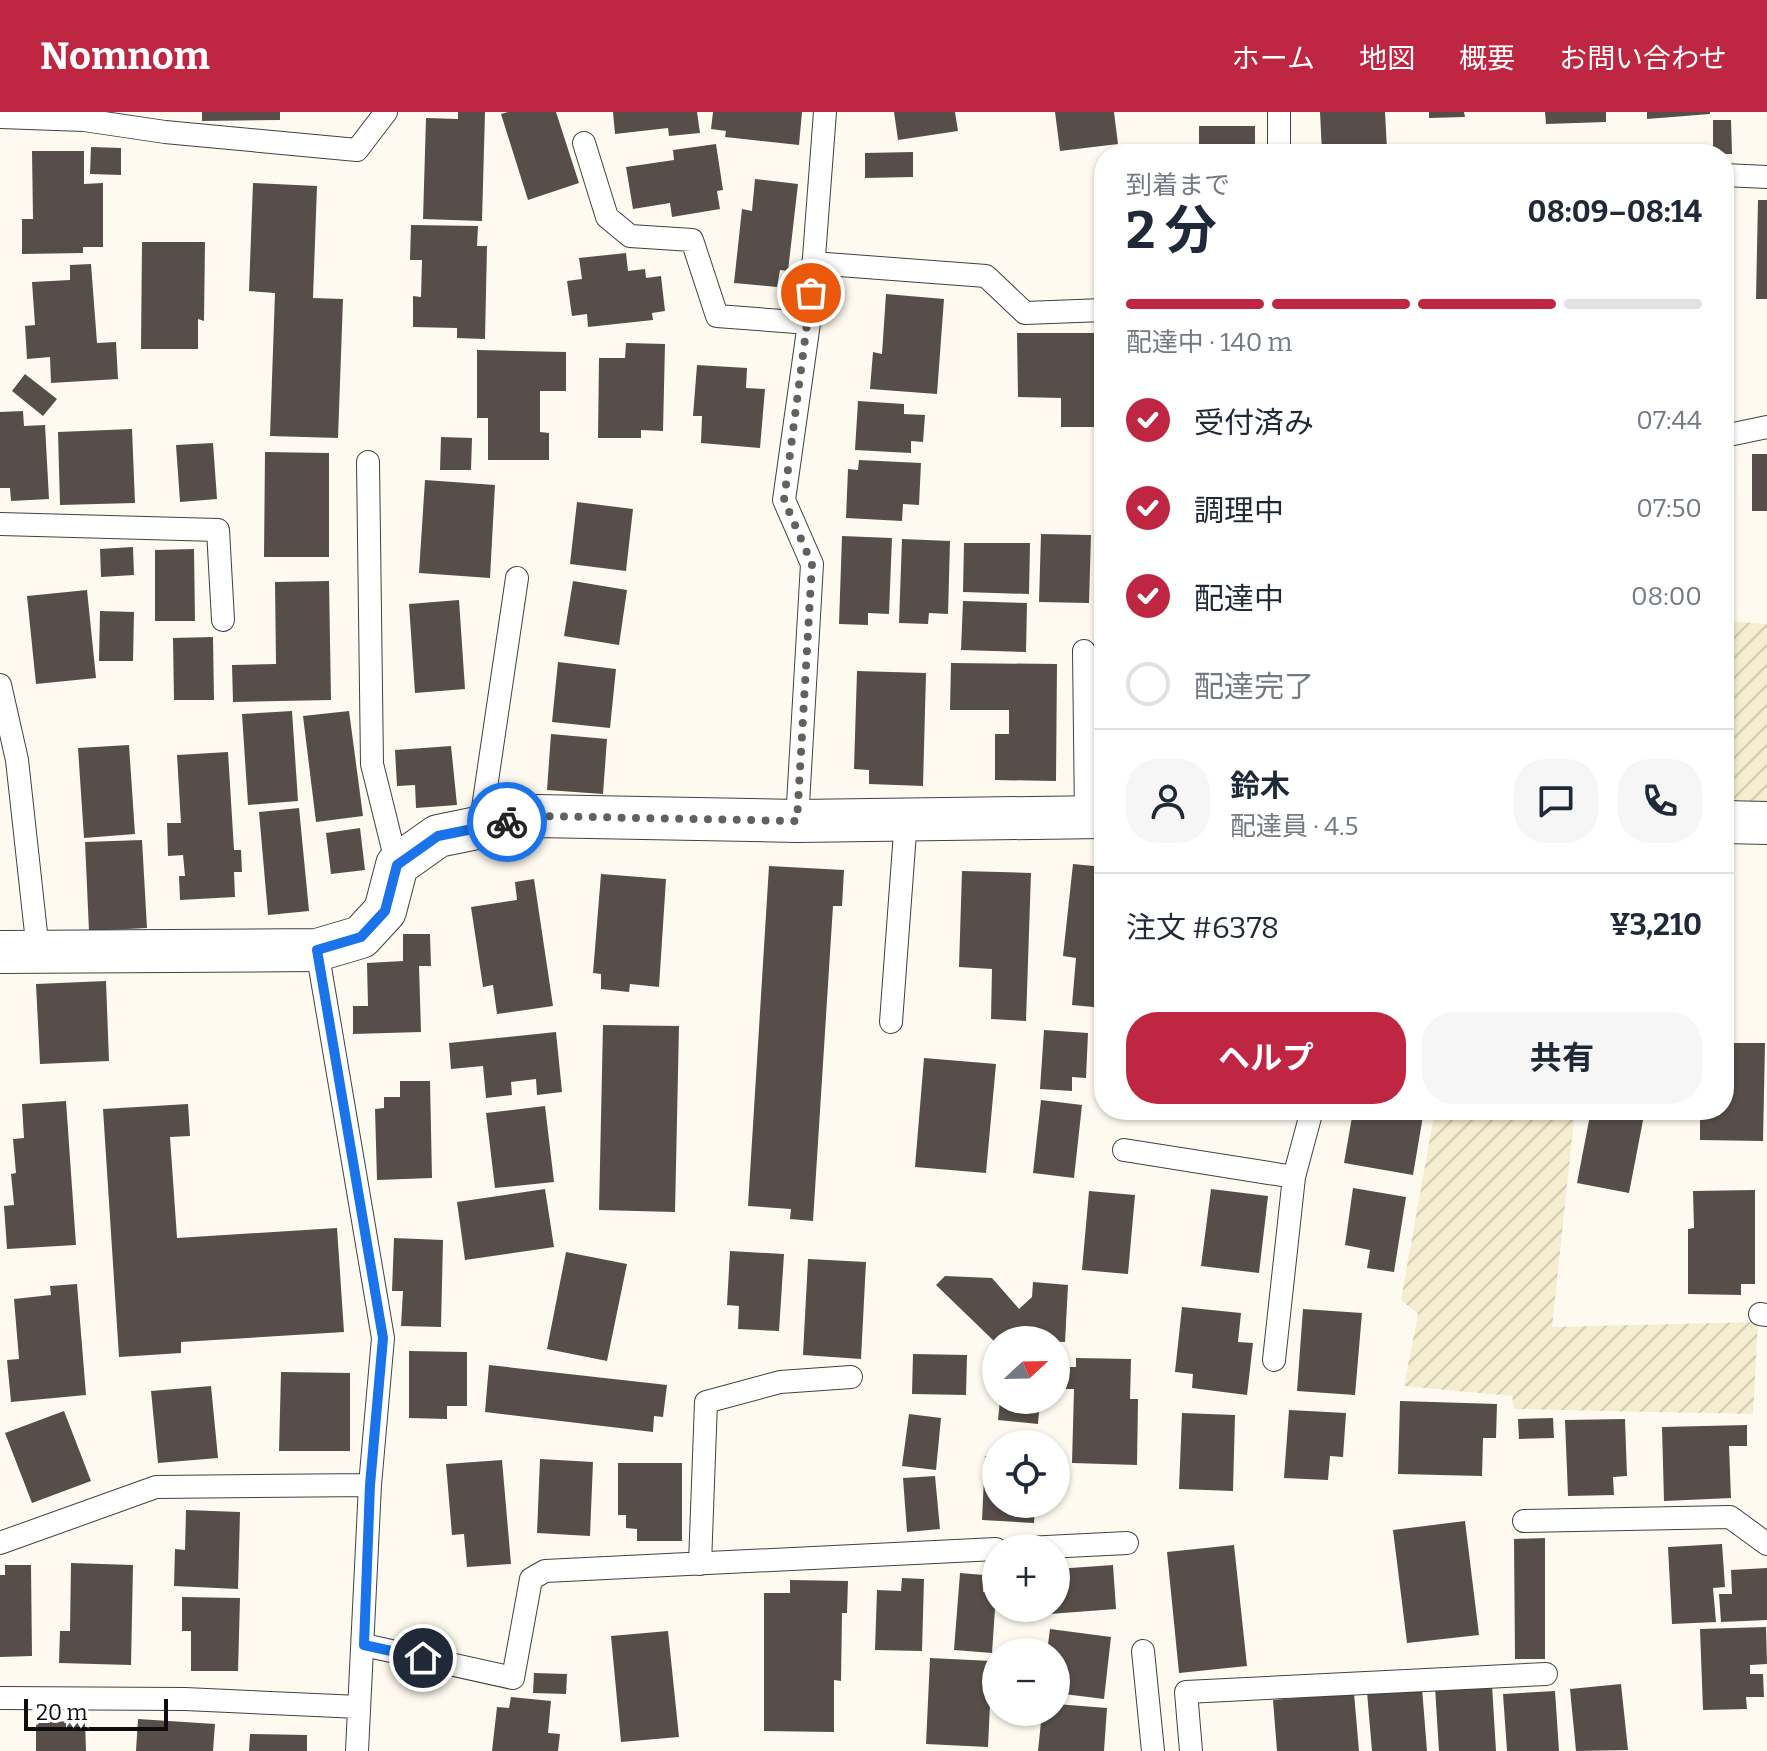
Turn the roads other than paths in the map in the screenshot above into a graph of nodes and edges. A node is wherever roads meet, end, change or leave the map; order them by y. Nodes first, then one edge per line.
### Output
1 (386, 112) edge
2 (825, 112) edge
3 (1279, 112) edge
4 (0, 117) edge
5 (584, 143) dead end
6 (1279, 144) edge
7 (1734, 175) edge
8 (1767, 177) edge
9 (813, 263) junction
10 (1094, 310) edge
11 (809, 323) junction
12 (1767, 427) edge
13 (1734, 434) edge
14 (368, 462) dead end
15 (0, 524) edge
16 (517, 578) dead end
17 (223, 620) dead end
18 (1084, 651) dead end
19 (0, 685) edge
20 (1094, 802) edge
21 (1094, 817) edge
22 (906, 819) junction
23 (797, 821) junction
24 (1734, 822) edge
25 (1767, 823) edge
26 (480, 828) junction
27 (397, 865) junction
28 (317, 950) junction
29 (19, 952) edge
30 (891, 1022) dead end
31 (1309, 1120) edge
32 (1124, 1150) dead end
33 (1294, 1177) junction
34 (1274, 1360) dead end
35 (851, 1377) dead end
36 (370, 1485) junction
37 (1524, 1521) dead end
38 (0, 1543) edge
39 (1127, 1543) dead end
40 (1767, 1544) edge
41 (1070, 1546) edge
42 (982, 1550) edge
43 (700, 1564) junction
44 (364, 1645) junction
45 (1143, 1651) dead end
46 (1546, 1674) dead end
47 (0, 1698) edge
48 (359, 1707) junction
49 (357, 1751) edge
50 (1153, 1751) edge
51 (1191, 1751) edge

1 - 4 lane
2 - 9 lane
3 - 6 lane
5 - 11 lane
7 - 8 lane
9 - 10 lane
9 - 11 lane
11 - 23 lane
12 - 13 lane
14 - 27 lane
15 - 17 lane
16 - 26 lane
18 - 20 lane
19 - 29 lane
21 - 22 street
22 - 23 street
22 - 30 lane
23 - 26 street
24 - 25 street
26 - 27 street
27 - 28 street
28 - 29 street
28 - 36 lane
31 - 33 lane
32 - 33 lane
33 - 34 lane
35 - 43 lane
36 - 38 lane
36 - 44 lane
37 - 40 lane
39 - 41 lane
42 - 43 lane
43 - 44 lane
44 - 48 lane
45 - 50 lane
46 - 51 lane
47 - 48 lane
48 - 49 lane

